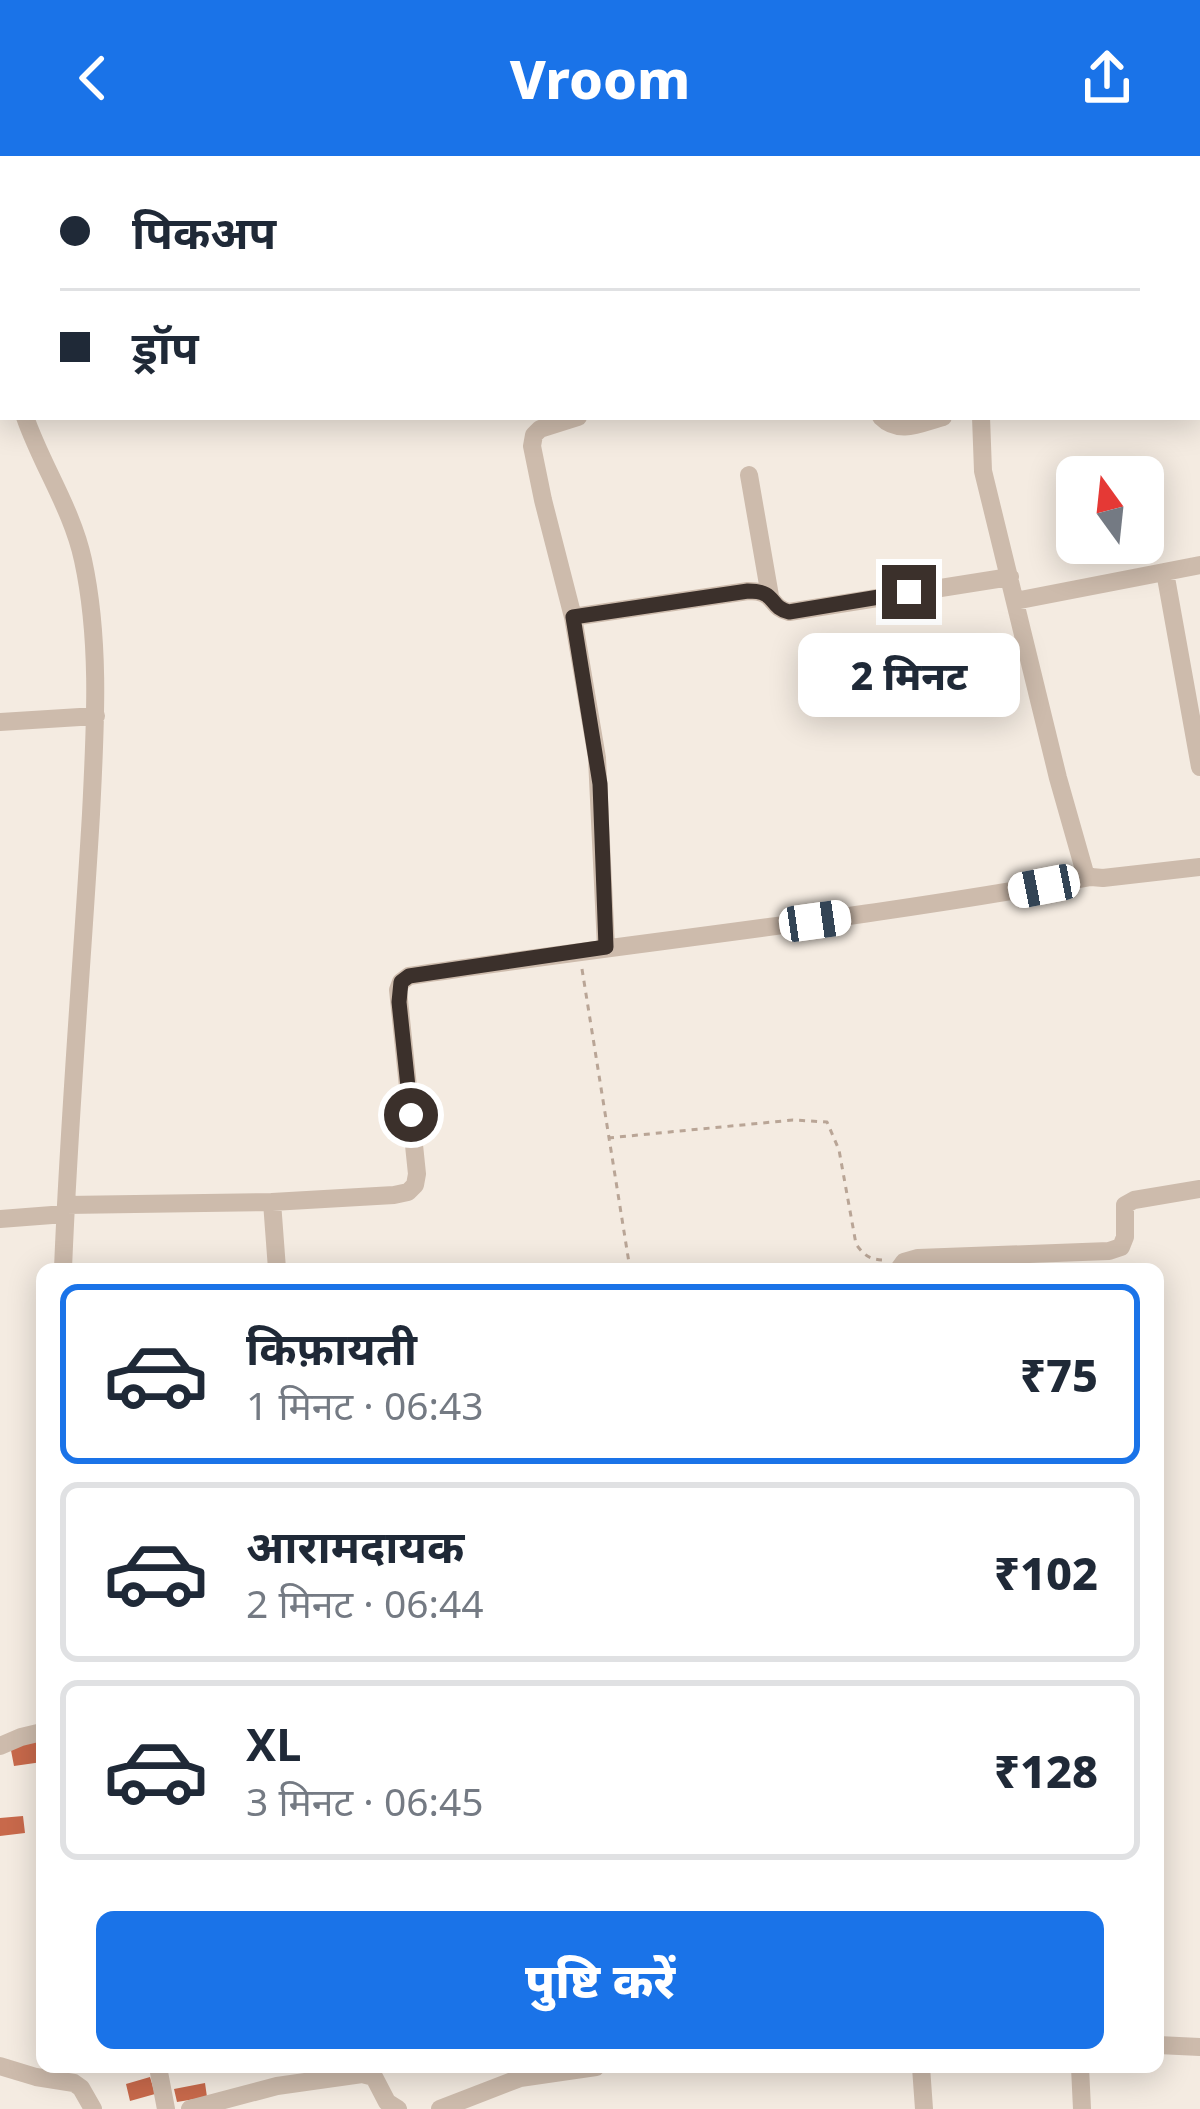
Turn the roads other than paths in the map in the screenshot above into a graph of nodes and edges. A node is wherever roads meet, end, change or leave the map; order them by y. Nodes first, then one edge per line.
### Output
1 (26, 420) edge
2 (568, 420) edge
3 (886, 420) edge
4 (931, 420) edge
5 (981, 420) edge
6 (749, 475) dead end
7 (1200, 565) edge
8 (1165, 572) junction
9 (1010, 577) junction
10 (770, 596) junction
11 (1016, 602) junction
12 (573, 617) junction
13 (96, 716) junction
14 (0, 722) edge
15 (1200, 767) edge
16 (1200, 867) edge
17 (1091, 877) junction
18 (606, 947) junction
19 (1200, 1189) edge
20 (272, 1202) junction
21 (66, 1210) junction
22 (0, 1219) edge
23 (63, 1263) edge
24 (277, 1263) edge
25 (906, 1263) edge
26 (36, 1733) edge
27 (0, 1746) edge
28 (0, 2044) edge
29 (1164, 2045) edge
30 (1200, 2048) edge
31 (1, 2066) edge
32 (159, 2073) edge
33 (921, 2073) edge
34 (1080, 2073) edge
35 (513, 2074) edge
36 (164, 2108) edge
37 (94, 2109) edge
38 (190, 2109) edge
39 (398, 2109) edge
40 (440, 2109) edge
41 (924, 2109) edge
42 (1082, 2109) edge

1 - 13 street
2 - 12 street
3 - 4 street
5 - 9 street
6 - 10 street
7 - 8 street
8 - 11 street
8 - 15 street
9 - 10 street
9 - 11 street
10 - 12 street
11 - 17 street
12 - 18 street
13 - 14 street
13 - 21 street
16 - 17 street
17 - 18 street
18 - 20 street
19 - 25 street
20 - 21 street
20 - 24 street
21 - 22 street
21 - 23 street
26 - 27 street
28 - 31 street
29 - 30 street
31 - 37 street
32 - 36 street
33 - 41 street
34 - 42 street
35 - 40 street
38 - 39 street

